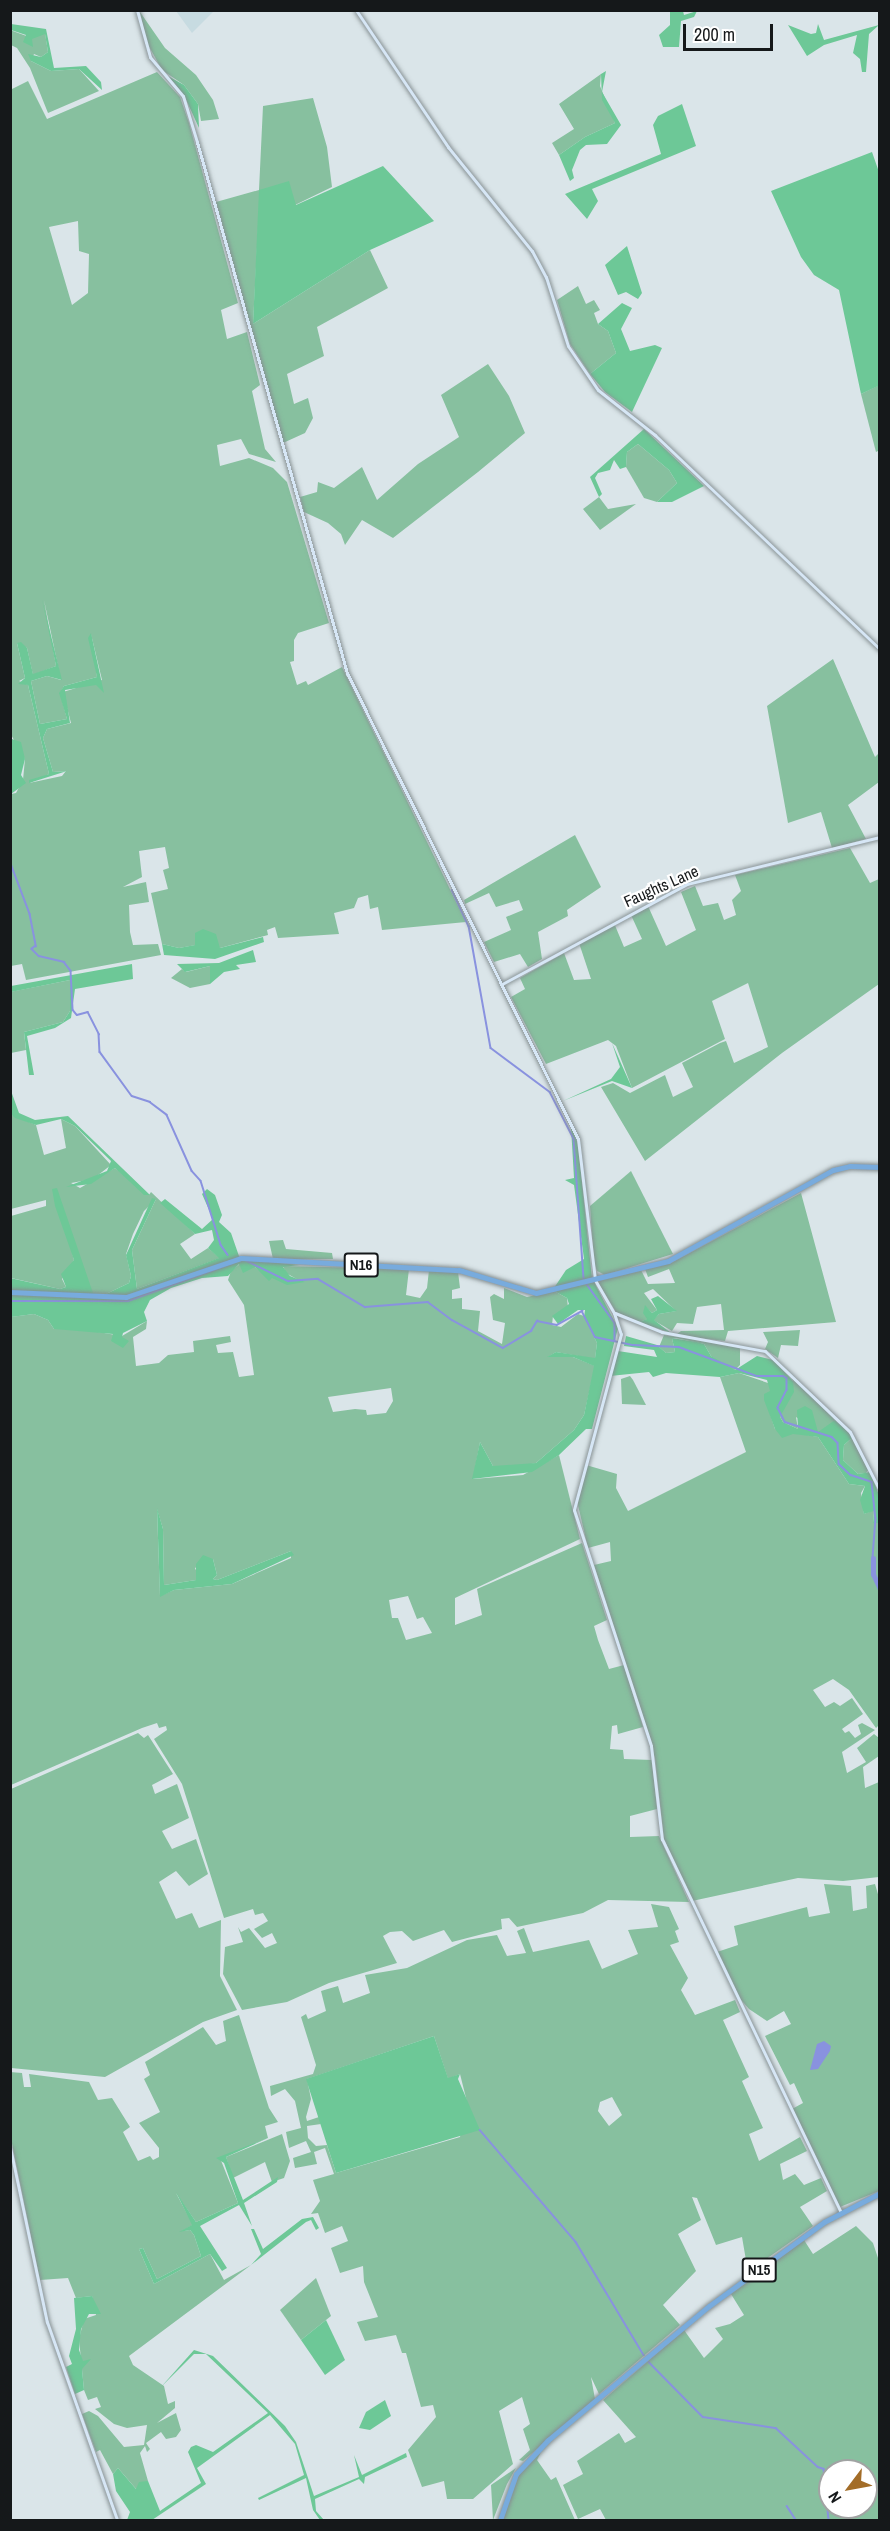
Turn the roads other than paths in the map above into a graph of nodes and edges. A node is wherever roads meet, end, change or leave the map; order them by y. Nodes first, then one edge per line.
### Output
1 (137, 10) edge
2 (356, 10) edge
3 (879, 649) edge
4 (879, 837) edge
5 (502, 984) junction
6 (879, 1167) edge
7 (595, 1280) junction
8 (10, 1292) edge
9 (614, 1313) junction
10 (879, 1491) edge
11 (10, 2147) edge
12 (879, 2193) edge
13 (841, 2212) junction
14 (117, 2520) edge
15 (500, 2520) edge

1 - 5 street
2 - 3 street
4 - 5 street, Faughts Lane
5 - 7 street
6 - 7 highway, N16
7 - 8 highway, N16
7 - 9 street
9 - 10 street
9 - 13 street
11 - 14 street
12 - 13 highway, N15
13 - 15 highway, N15

